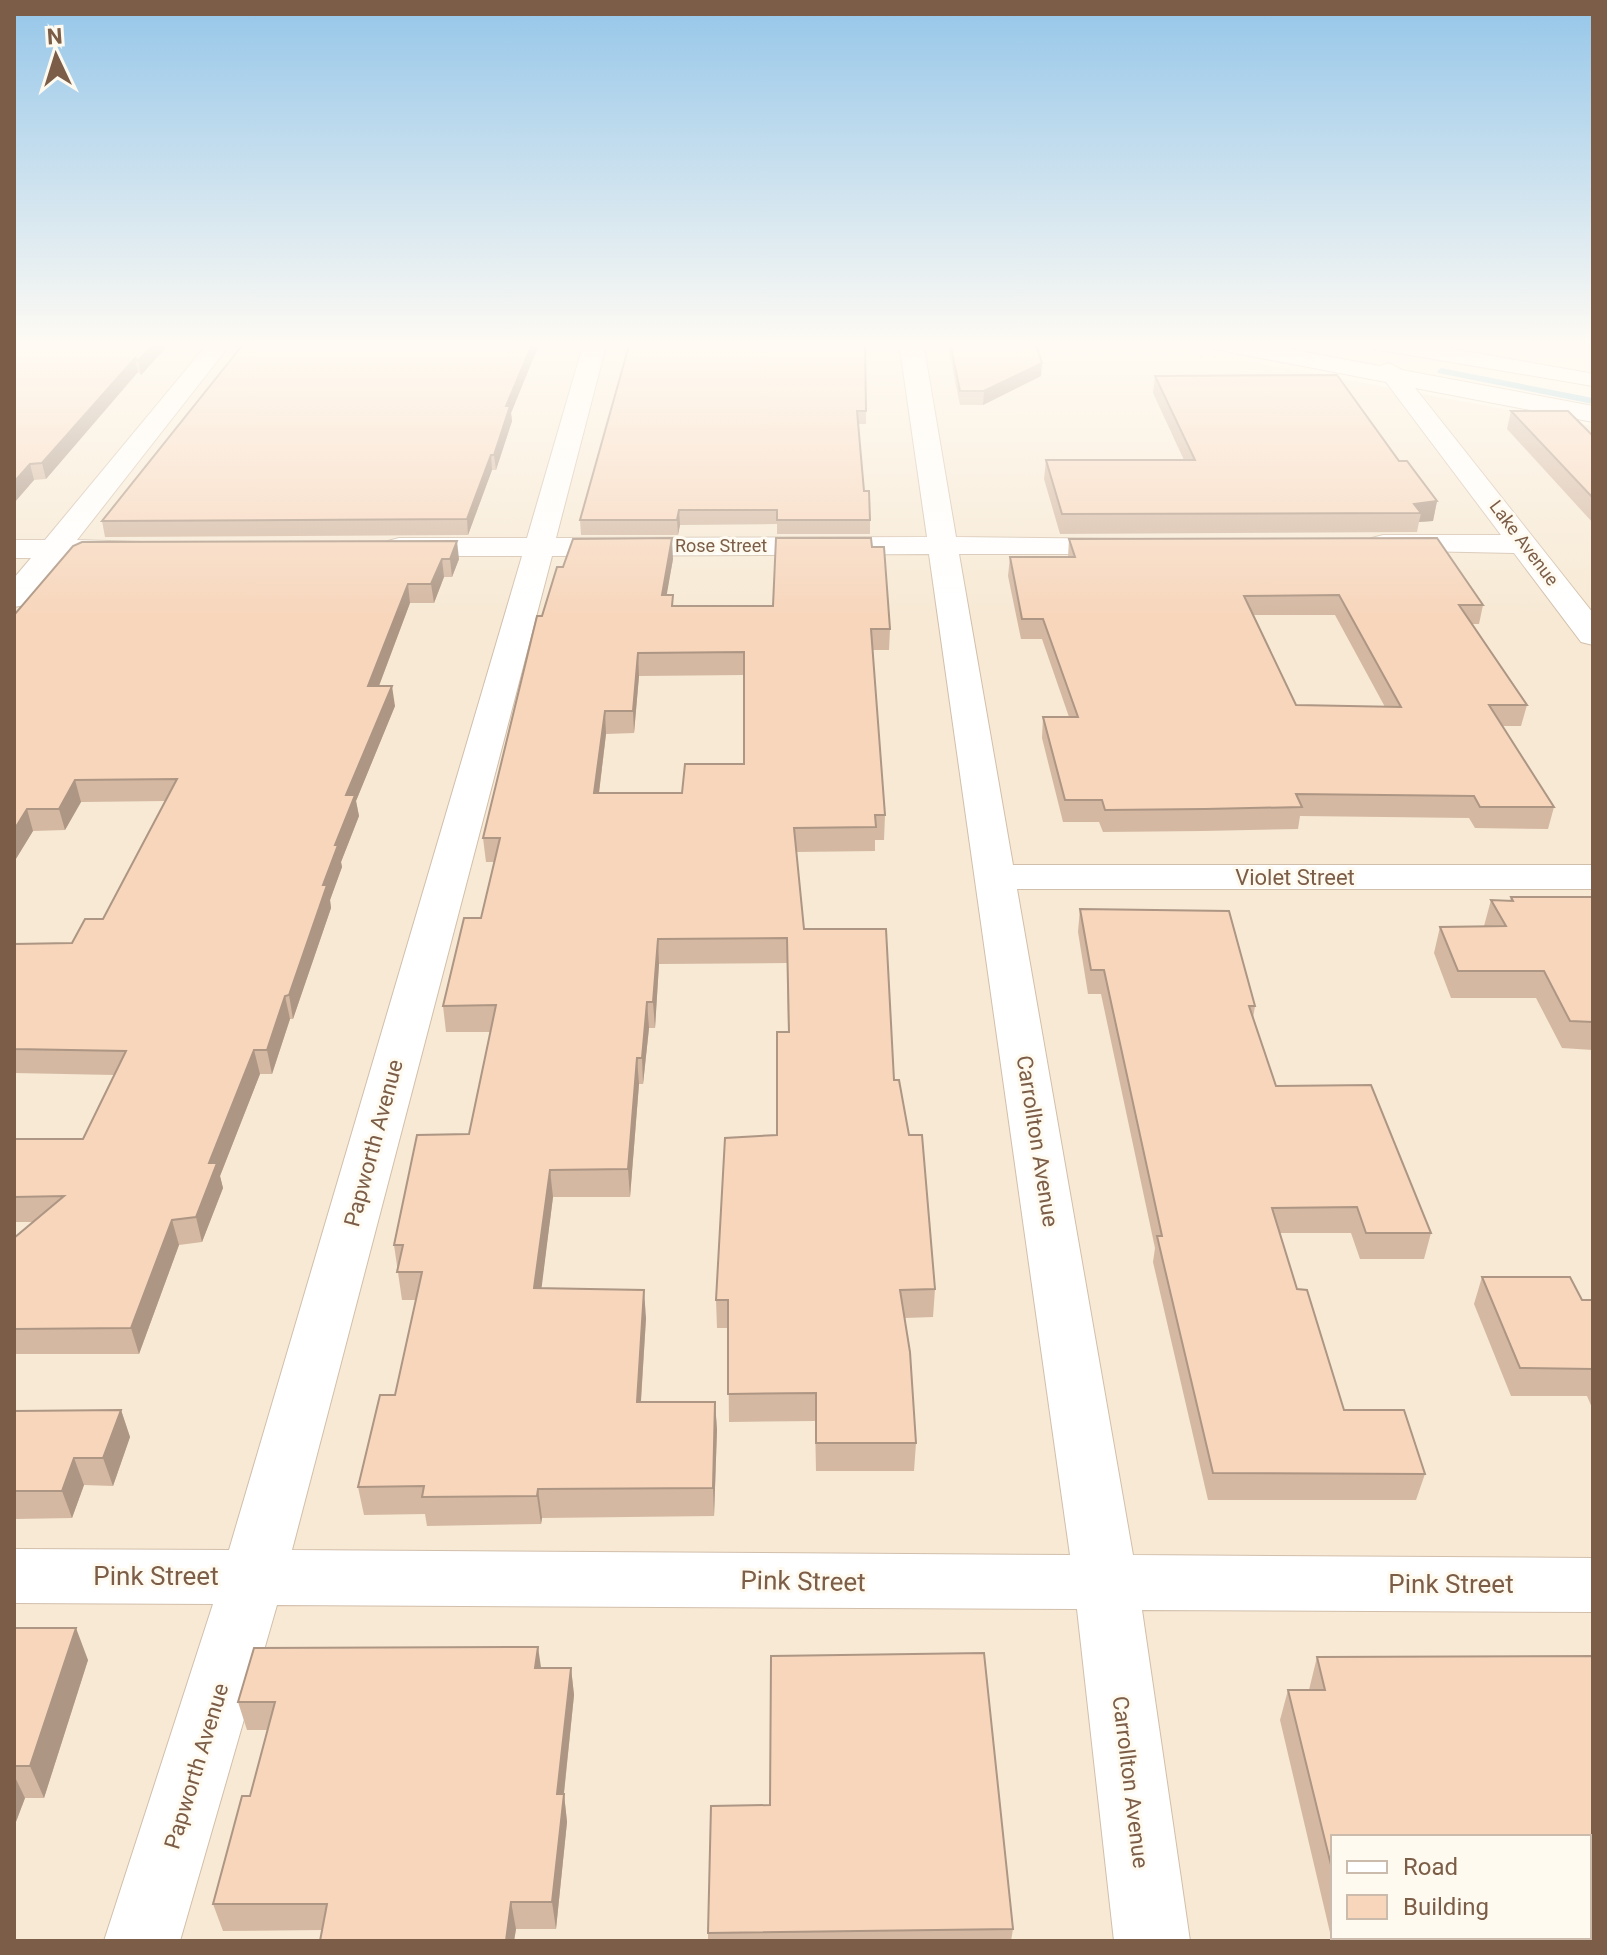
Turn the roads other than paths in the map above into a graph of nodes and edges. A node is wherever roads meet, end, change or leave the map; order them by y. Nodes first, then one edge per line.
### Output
1 (147, 433) edge
2 (570, 433) edge
3 (925, 433) edge
4 (1439, 433) edge
5 (1352, 544) edge
6 (1525, 544) junction
7 (1147, 545) edge
8 (943, 546) junction
9 (537, 547) junction
10 (163, 548) edge
11 (366, 548) edge
12 (14, 549) edge
13 (54, 549) junction
14 (14, 598) edge
15 (1593, 635) edge
16 (997, 877) junction
17 (1593, 877) edge
18 (254, 1575) junction
19 (14, 1576) edge
20 (1106, 1584) junction
21 (1593, 1585) edge
22 (142, 1941) edge
23 (1152, 1941) edge

1 - 13 street
2 - 9 street, Papworth Avenue
3 - 8 street, Carrollton Avenue
4 - 6 street, Lake Avenue
5 - 6 street
6 - 15 street, Lake Avenue
7 - 8 street, Rose Street
8 - 9 street, Rose Street
8 - 16 street, Carrollton Avenue
9 - 11 street, Rose Street
9 - 18 street, Papworth Avenue
10 - 13 street
12 - 13 street
13 - 14 street
16 - 17 street, Violet Street
16 - 20 street, Carrollton Avenue
18 - 19 street, Pink Street
18 - 20 street, Pink Street
18 - 22 street, Papworth Avenue
20 - 21 street, Pink Street
20 - 23 street, Carrollton Avenue

